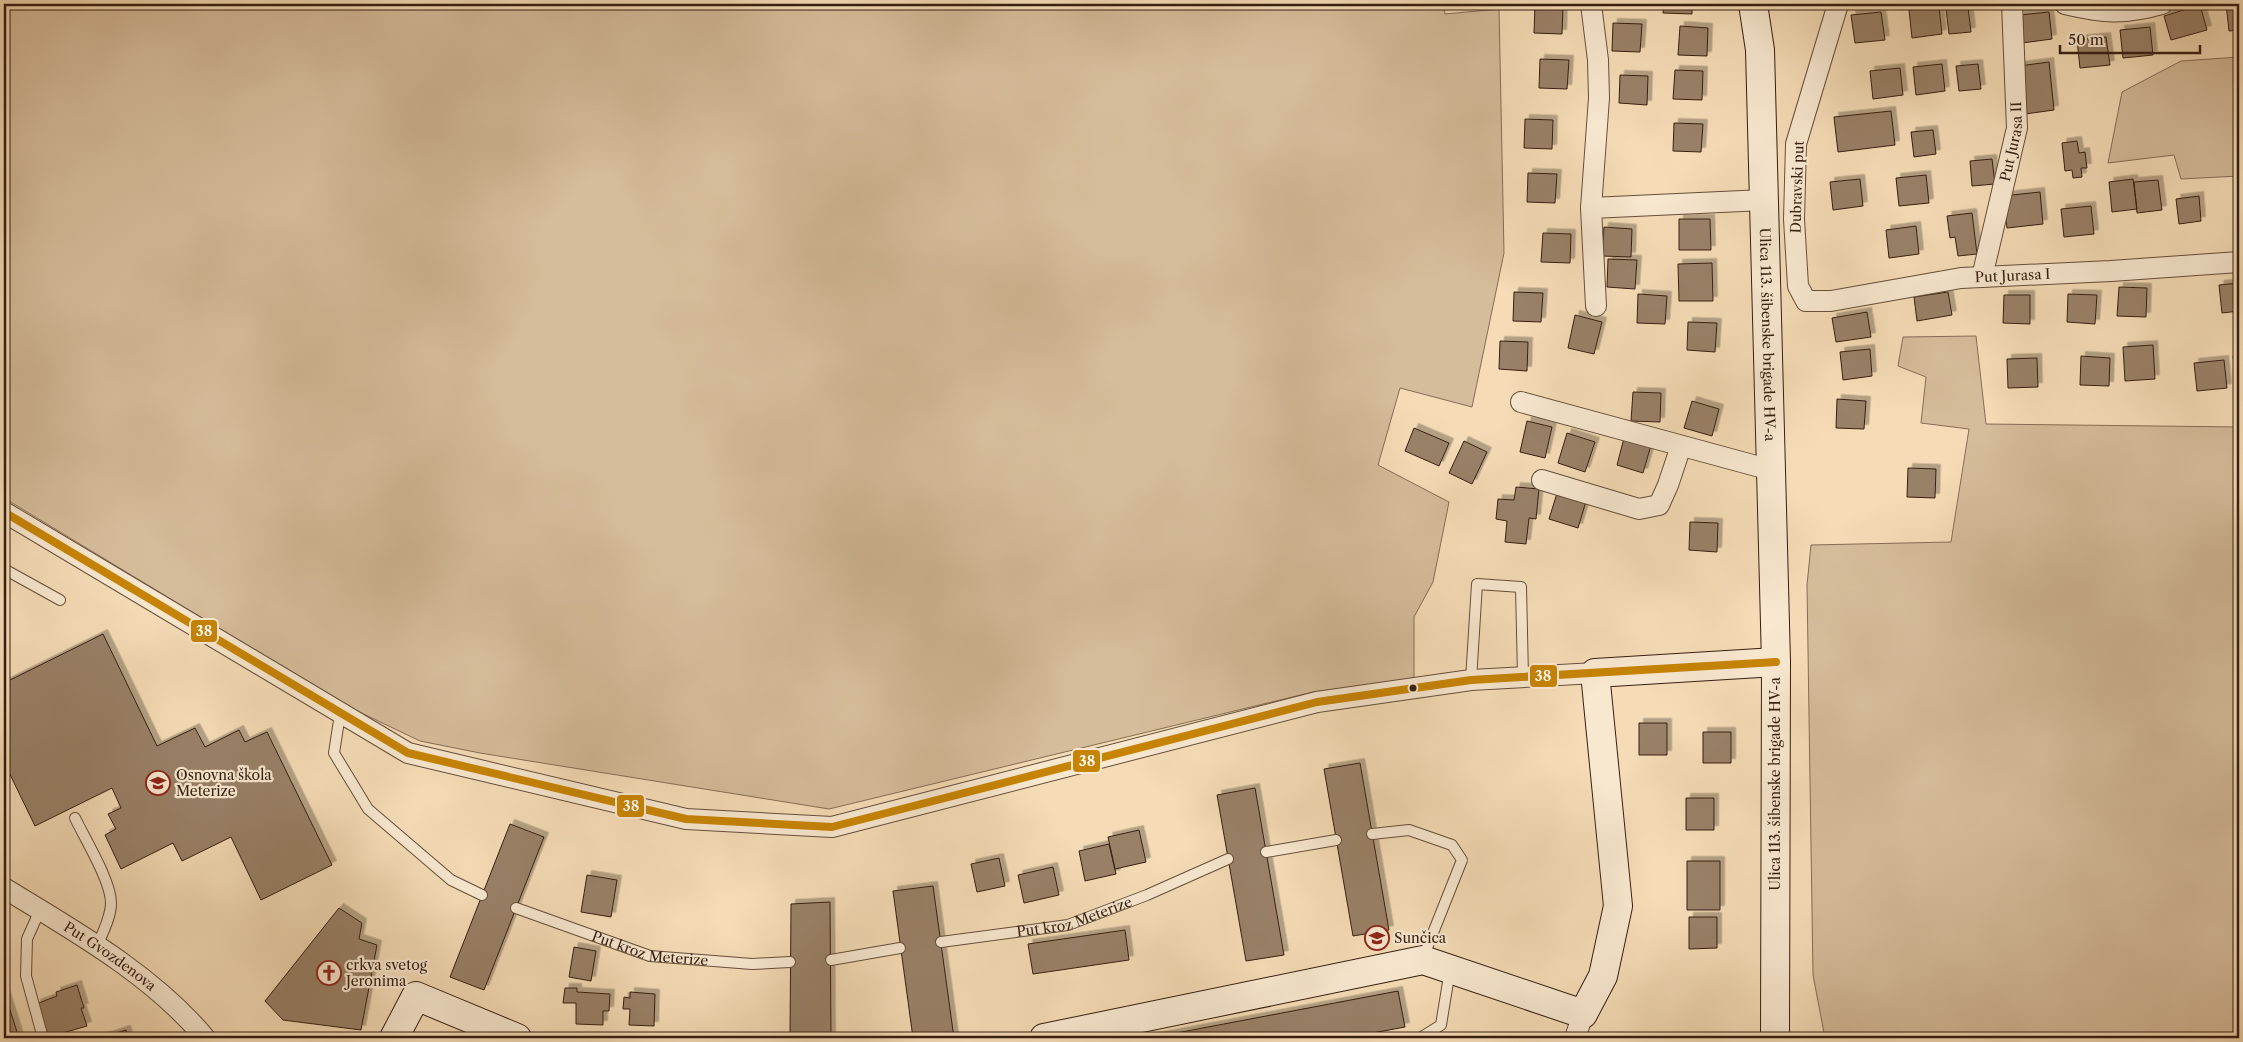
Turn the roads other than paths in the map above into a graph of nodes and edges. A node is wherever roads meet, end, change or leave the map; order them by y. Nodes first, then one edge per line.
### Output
1 (1591, 4) edge
2 (1753, 4) edge
3 (1838, 4) edge
4 (2012, 4) edge
5 (2065, 4) edge
6 (2162, 4) edge
7 (1764, 200) junction
8 (1591, 208) junction
9 (2239, 262) edge
10 (1982, 277) junction
11 (1798, 286) joint
12 (1596, 306) dead end
13 (1521, 402) dead end
14 (1681, 446) junction
15 (1771, 470) junction
16 (1542, 480) dead end
17 (4, 512) edge
18 (4, 569) edge
19 (60, 600) dead end
20 (1776, 662) junction
21 (1596, 674) junction
22 (1523, 677) junction
23 (1471, 680) junction
24 (340, 714) junction
25 (75, 818) dead end
26 (1372, 834) dead end
27 (1336, 840) dead end
28 (1266, 852) dead end
29 (1228, 859) dead end
30 (4, 888) edge
31 (482, 895) dead end
32 (516, 908) dead end
33 (40, 910) junction
34 (941, 942) dead end
35 (97, 946) junction
36 (900, 948) dead end
37 (830, 960) dead end
38 (1423, 960) junction
39 (790, 962) dead end
40 (1450, 969) junction
41 (1579, 1026) edge
42 (43, 1038) edge
43 (205, 1038) edge
44 (394, 1038) edge
45 (517, 1038) edge
46 (1044, 1038) edge
47 (1420, 1038) edge
48 (1775, 1038) edge

1 - 8 street
2 - 7 street, Ulica 113. šibenske brigade HV-a
3 - 11 street, Dubravski put
4 - 10 street, Put Jurasa II
5 - 6 street
7 - 8 street
7 - 15 street, Ulica 113. šibenske brigade HV-a
8 - 12 street
9 - 10 street, Put Jurasa I
10 - 11 street, Put Jurasa I
13 - 14 street
14 - 15 street
14 - 16 street
15 - 20 street, Ulica 113. šibenske brigade HV-a
17 - 24 street
18 - 19 lane
20 - 21 street
20 - 48 street, Ulica 113. šibenske brigade HV-a
21 - 22 street
21 - 41 street
22 - 23 street
22 - 23 lane
23 - 24 street
24 - 31 lane
25 - 35 lane
26 - 38 lane
27 - 28 lane
29 - 34 lane, Put kroz Meterize
30 - 33 street, Put Gvozdenova
32 - 39 lane, Put kroz Meterize
33 - 35 street, Put Gvozdenova
33 - 42 lane
35 - 43 street, Put Gvozdenova
36 - 37 lane
38 - 40 street
38 - 46 street
40 - 41 street
40 - 47 lane
44 - 45 street

